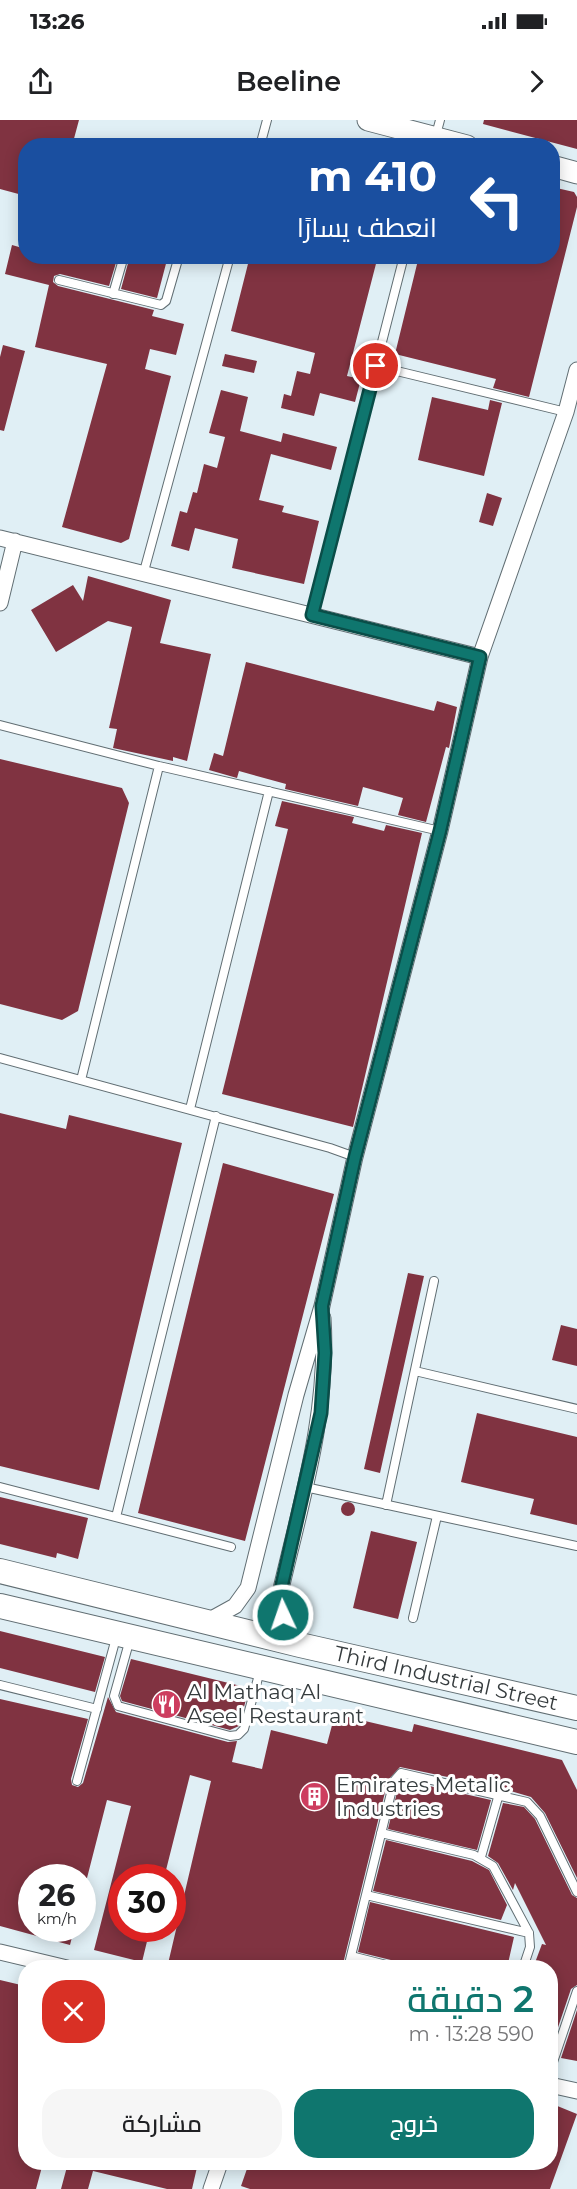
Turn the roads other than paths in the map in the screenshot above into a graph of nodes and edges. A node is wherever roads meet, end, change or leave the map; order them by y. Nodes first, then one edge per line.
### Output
1 (267, 120) edge
2 (368, 120) edge
3 (436, 134) edge
4 (262, 138) edge
5 (560, 168) edge
6 (577, 173) edge
7 (122, 264) edge
8 (176, 264) edge
9 (227, 264) edge
10 (402, 264) edge
11 (59, 280) dead end
12 (113, 294) junction
13 (376, 366) junction
14 (577, 370) edge
15 (566, 412) junction
16 (8, 540) edge
17 (143, 575) junction
18 (0, 603) edge
19 (312, 615) junction
20 (480, 657) junction
21 (0, 725) edge
22 (159, 766) junction
23 (269, 791) junction
24 (440, 831) junction
25 (0, 1058) edge
26 (81, 1080) junction
27 (190, 1109) junction
28 (216, 1116) junction
29 (355, 1157) junction
30 (434, 1281) dead end
31 (322, 1306) junction
32 (415, 1371) junction
33 (577, 1409) edge
34 (0, 1487) edge
35 (305, 1487) junction
36 (386, 1505) junction
37 (436, 1516) junction
38 (116, 1517) junction
39 (577, 1546) edge
40 (231, 1547) dead end
41 (0, 1571) edge
42 (0, 1606) edge
43 (182, 1616) junction
44 (414, 1618) dead end
45 (206, 1622) junction
46 (116, 1634) junction
47 (300, 1645) junction
48 (261, 1668) junction
49 (0, 1685) edge
50 (577, 1692) edge
51 (537, 1698) junction
52 (577, 1708) edge
53 (97, 1709) junction
54 (553, 1736) junction
55 (577, 1742) edge
56 (577, 1756) edge
57 (77, 1781) dead end
58 (499, 1794) junction
59 (381, 1833) junction
60 (481, 1857) junction
61 (577, 1892) edge
62 (366, 1895) junction
63 (529, 1932) junction
64 (0, 1952) edge
65 (351, 1956) junction
66 (34, 1960) edge
67 (350, 1960) edge
68 (367, 1960) edge
69 (526, 1960) edge
70 (577, 1991) edge
71 (558, 2047) edge
72 (558, 2087) edge
73 (576, 2092) edge
74 (217, 2170) edge
75 (210, 2189) edge

1 - 4 lane
2 - 3 main road
5 - 6 main road
7 - 12 lane
8 - 12 lane
9 - 17 lane
10 - 13 lane
11 - 12 lane
13 - 15 lane
13 - 19 lane
14 - 15 street
15 - 20 street
16 - 17 street
16 - 18 street
17 - 19 street
19 - 20 street
20 - 24 street
21 - 22 lane
22 - 23 lane
22 - 26 lane
23 - 24 lane
23 - 27 lane
24 - 29 street
25 - 26 lane
26 - 27 lane
27 - 28 lane
28 - 29 lane
28 - 38 lane
29 - 31 street
30 - 32 lane
31 - 35 street
31 - 45 street
32 - 33 lane
32 - 36 lane
34 - 38 lane
35 - 36 lane
35 - 47 street
36 - 37 lane
37 - 39 lane
37 - 44 lane
38 - 40 lane
41 - 43 main road, Third Industrial Street
42 - 46 main road, Third Industrial Street
43 - 45 main road, Third Industrial Street
43 - 46 main road
45 - 47 main road, Third Industrial Street
46 - 48 main road, Third Industrial Street
46 - 48 lane
46 - 53 lane
47 - 51 main road, Third Industrial Street
48 - 54 main road, Third Industrial Street
49 - 53 lane
50 - 51 main road
51 - 52 main road, Third Industrial Street
53 - 57 lane
54 - 55 main road, Third Industrial Street
54 - 56 main road
58 - 59 lane
58 - 60 lane
58 - 61 lane
59 - 60 lane
59 - 62 lane
60 - 63 lane
62 - 63 lane
62 - 65 lane
63 - 69 lane
64 - 66 street
65 - 67 lane
65 - 68 lane
70 - 71 lane
72 - 73 street
74 - 75 street

